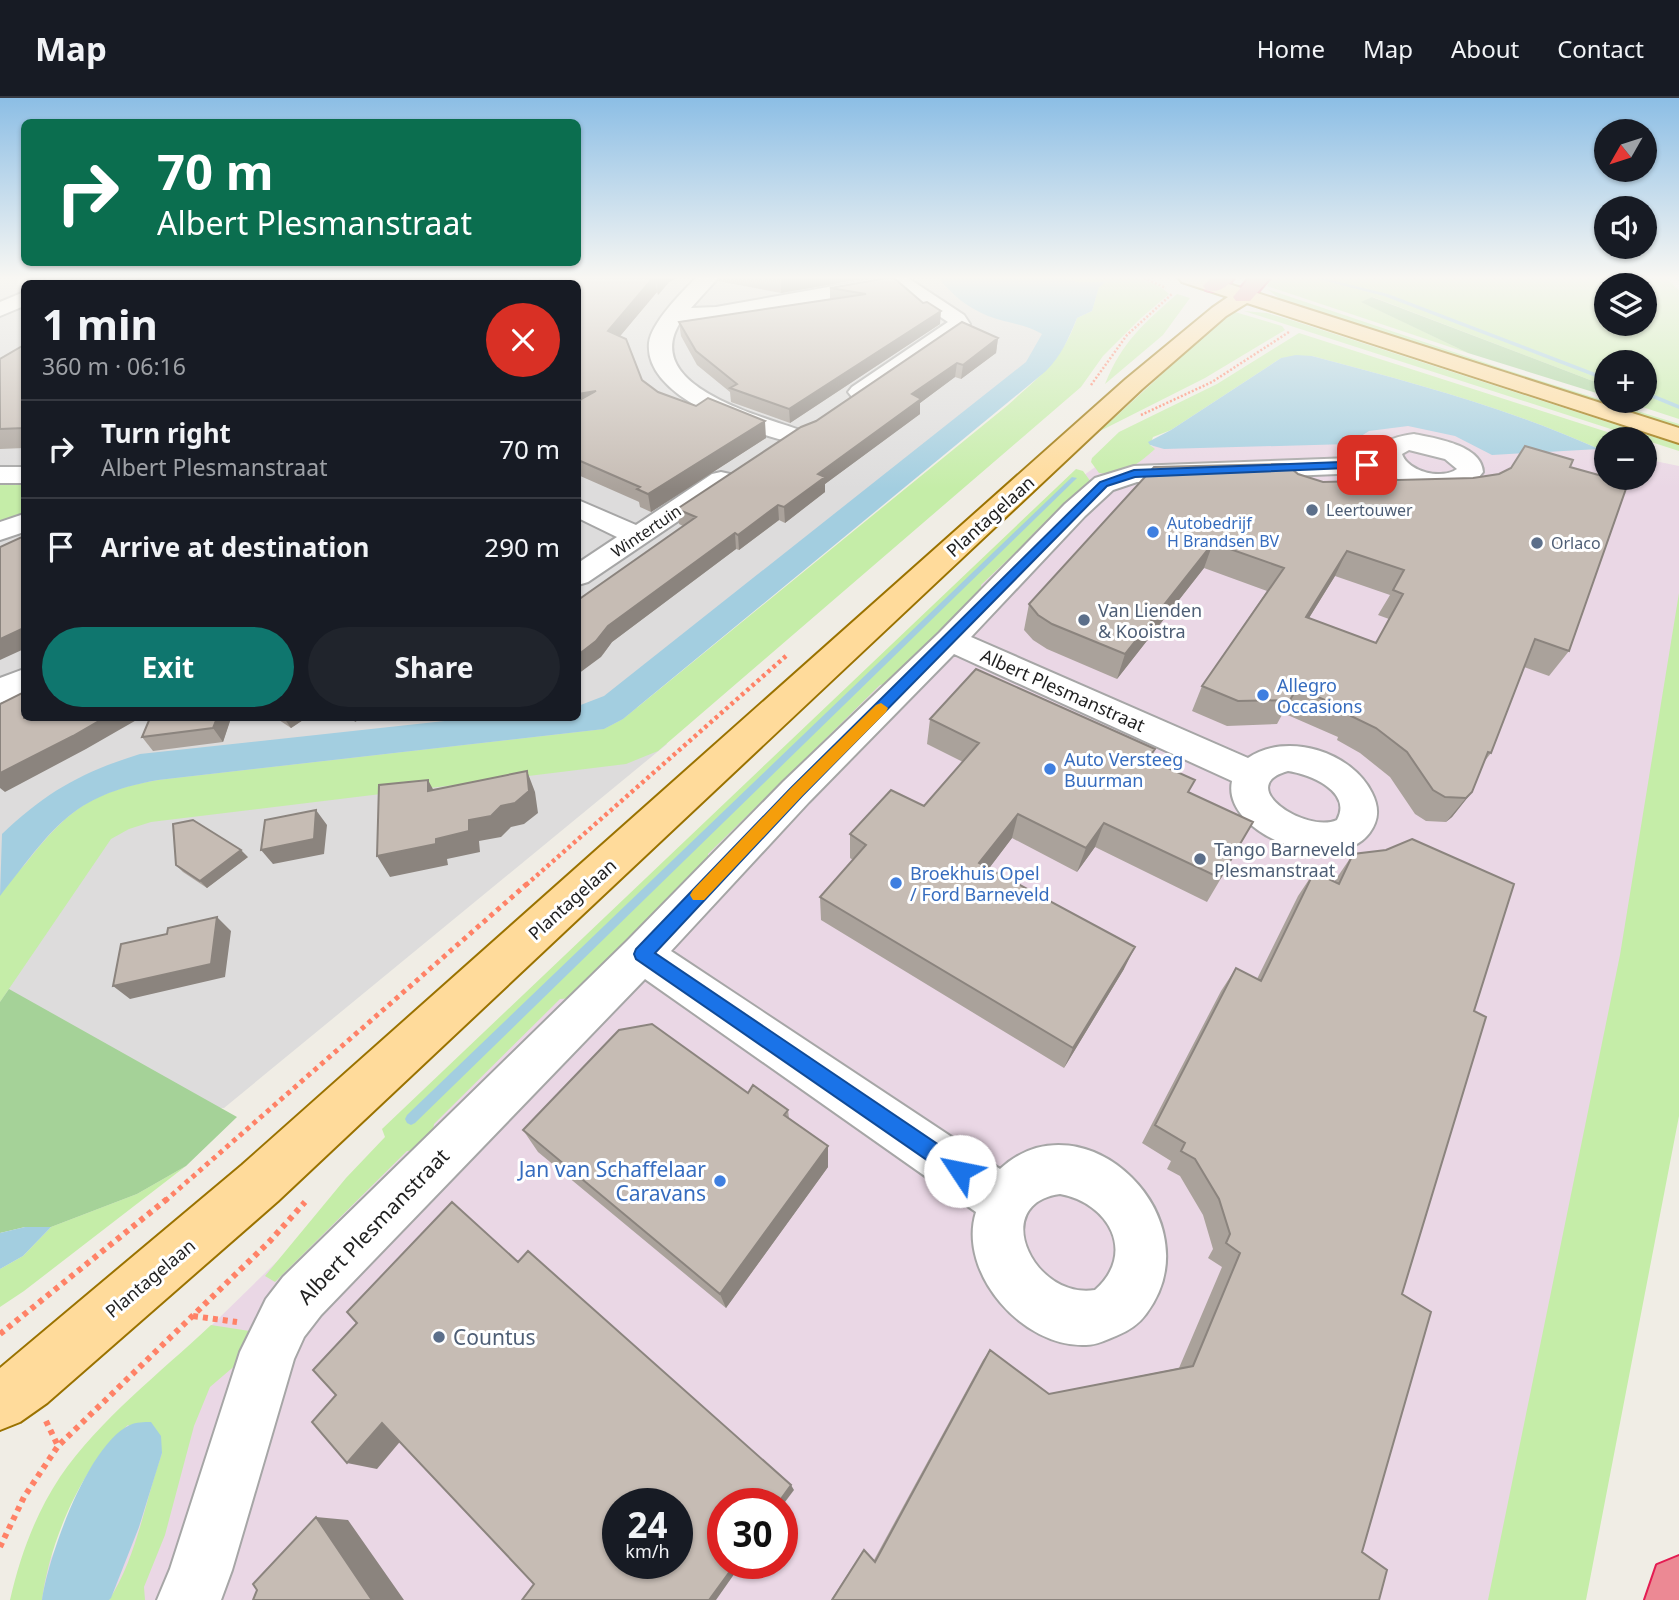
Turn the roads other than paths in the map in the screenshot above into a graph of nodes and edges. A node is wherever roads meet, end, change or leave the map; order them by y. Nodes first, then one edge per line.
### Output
1 (660, 348) edge
2 (923, 348) edge
3 (1170, 348) edge
4 (1186, 348) edge
5 (1403, 348) edge
6 (1136, 400) junction
7 (840, 405) edge
8 (817, 421) edge
9 (790, 435) junction
10 (1679, 436) edge
11 (769, 449) edge
12 (1392, 464) dead end
13 (736, 471) edge
14 (0, 475) edge
15 (21, 475) edge
16 (581, 509) edge
17 (21, 523) edge
18 (0, 532) edge
19 (637, 536) junction
20 (581, 574) edge
21 (950, 640) junction
22 (21, 682) edge
23 (0, 692) edge
24 (1252, 775) dead end
25 (642, 954) junction
26 (1005, 1202) dead end
27 (0, 1402) edge
28 (1679, 1587) edge
29 (189, 1600) edge
30 (1677, 1600) edge

1 - 9 street
2 - 7 street
3 - 6 main road, Plantagelaan
4 - 6 main road, Plantagelaan
5 - 10 main road
6 - 27 main road, Plantagelaan
8 - 9 street
9 - 11 street
12 - 21 street, Albert Plesmanstraat
13 - 19 street, Wintertuin
14 - 15 street
16 - 19 street
17 - 18 street
19 - 20 street, Wintertuin
21 - 24 street, Albert Plesmanstraat
21 - 25 street, Albert Plesmanstraat
22 - 23 street
25 - 26 street
25 - 29 street, Albert Plesmanstraat
28 - 30 highway

